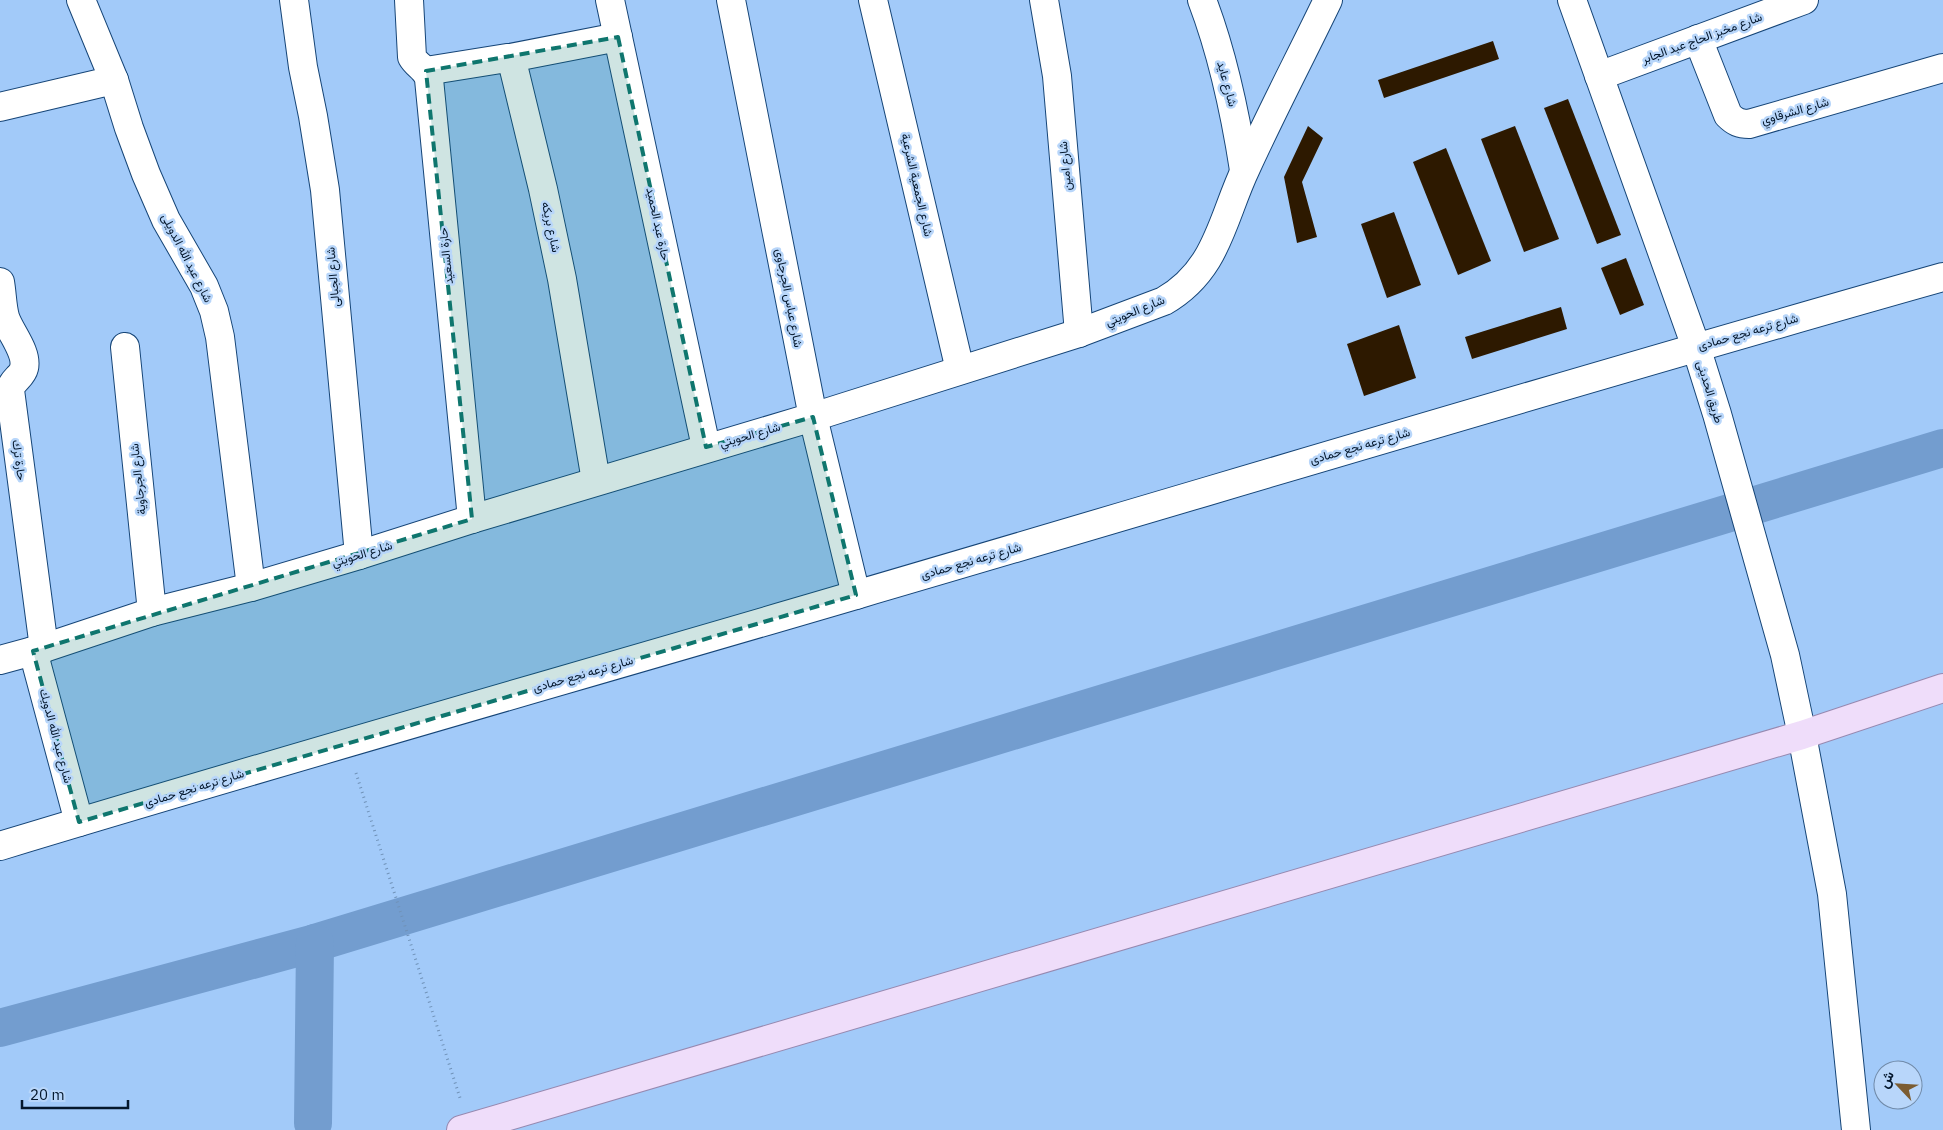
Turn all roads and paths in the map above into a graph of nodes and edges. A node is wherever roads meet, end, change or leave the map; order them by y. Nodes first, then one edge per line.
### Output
1 (80, 0) edge
2 (294, 0) edge
3 (409, 0) edge
4 (610, 0) edge
5 (731, 0) edge
6 (874, 0) edge
7 (1044, 0) edge
8 (1202, 0) edge
9 (1328, 0) edge
10 (1573, 0) edge
11 (1804, 0) edge
12 (618, 37) junction
13 (1698, 39) junction
14 (510, 58) junction
15 (1943, 68) edge
16 (426, 71) junction
17 (1599, 76) junction
18 (114, 80) junction
19 (0, 107) edge
20 (1244, 170) junction
21 (1943, 277) edge
22 (0, 282) edge
23 (1079, 333) junction
24 (125, 347) dead end
25 (1696, 347) junction
26 (960, 370) junction
27 (813, 417) junction
28 (706, 447) junction
29 (596, 481) junction
30 (472, 519) junction
31 (359, 555) junction
32 (251, 587) junction
33 (856, 595) junction
34 (152, 612) junction
35 (39, 649) junction
36 (0, 660) edge
37 (1943, 688) edge
38 (1802, 735) junction
39 (364, 797) dead end
40 (79, 822) junction
41 (0, 846) edge
42 (452, 1077) dead end
43 (461, 1130) edge
44 (1856, 1130) edge

1 - 18 street, شارع عبد الله الدويلى
2 - 31 street, شارع الجبالى
3 - 16 street, حارة السعيد
4 - 12 street, حارة عبد الحميد
5 - 27 street, شارع عباس الجرجاوى
6 - 26 street, شارع الجمعية الشرعية
7 - 23 street, شارع امين
8 - 20 street, شارع عايد
9 - 20 street, شارع الحويتي
10 - 17 street, طريق الحدينى
11 - 13 street, شارع مخبز الحاج عبد الجابر
12 - 14 street
12 - 28 street, حارة عبد الحميد
13 - 15 street, شارع الشرقاوي
13 - 17 street, شارع مخبز الحاج عبد الجابر
14 - 16 street
14 - 29 street, شارع بريكه
16 - 30 street, حارة السعيد
17 - 25 street, طريق الحدينى
18 - 19 street
18 - 32 street, شارع عبد الله الدويلى
20 - 23 street, شارع الحويتي
21 - 25 street, شارع ترعه نجع حمادى
22 - 35 street, حارة ترك
23 - 26 street, شارع الحويتي
24 - 34 street, شارع الجرجاوية
25 - 33 street, شارع ترعه نجع حمادى
25 - 38 street, طريق الحدينى
26 - 27 street, شارع الحويتي
27 - 28 street, شارع الحويتي
27 - 33 street, شارع عباس الجرجاوى
28 - 29 street, شارع الحويتي
29 - 30 street, شارع الحويتي
30 - 31 street, شارع الحويتي
31 - 32 street, شارع الحويتي
32 - 34 street, شارع الحويتي
33 - 40 street, شارع ترعه نجع حمادى
34 - 35 street, شارع الحويتي
35 - 36 street, شارع الحويتي
35 - 40 street, شارع عبد الله الدويك
37 - 38 main road
38 - 43 main road
38 - 44 street, طريق الحدينى
39 - 42 path
40 - 41 street, شارع ترعه نجع حمادى

